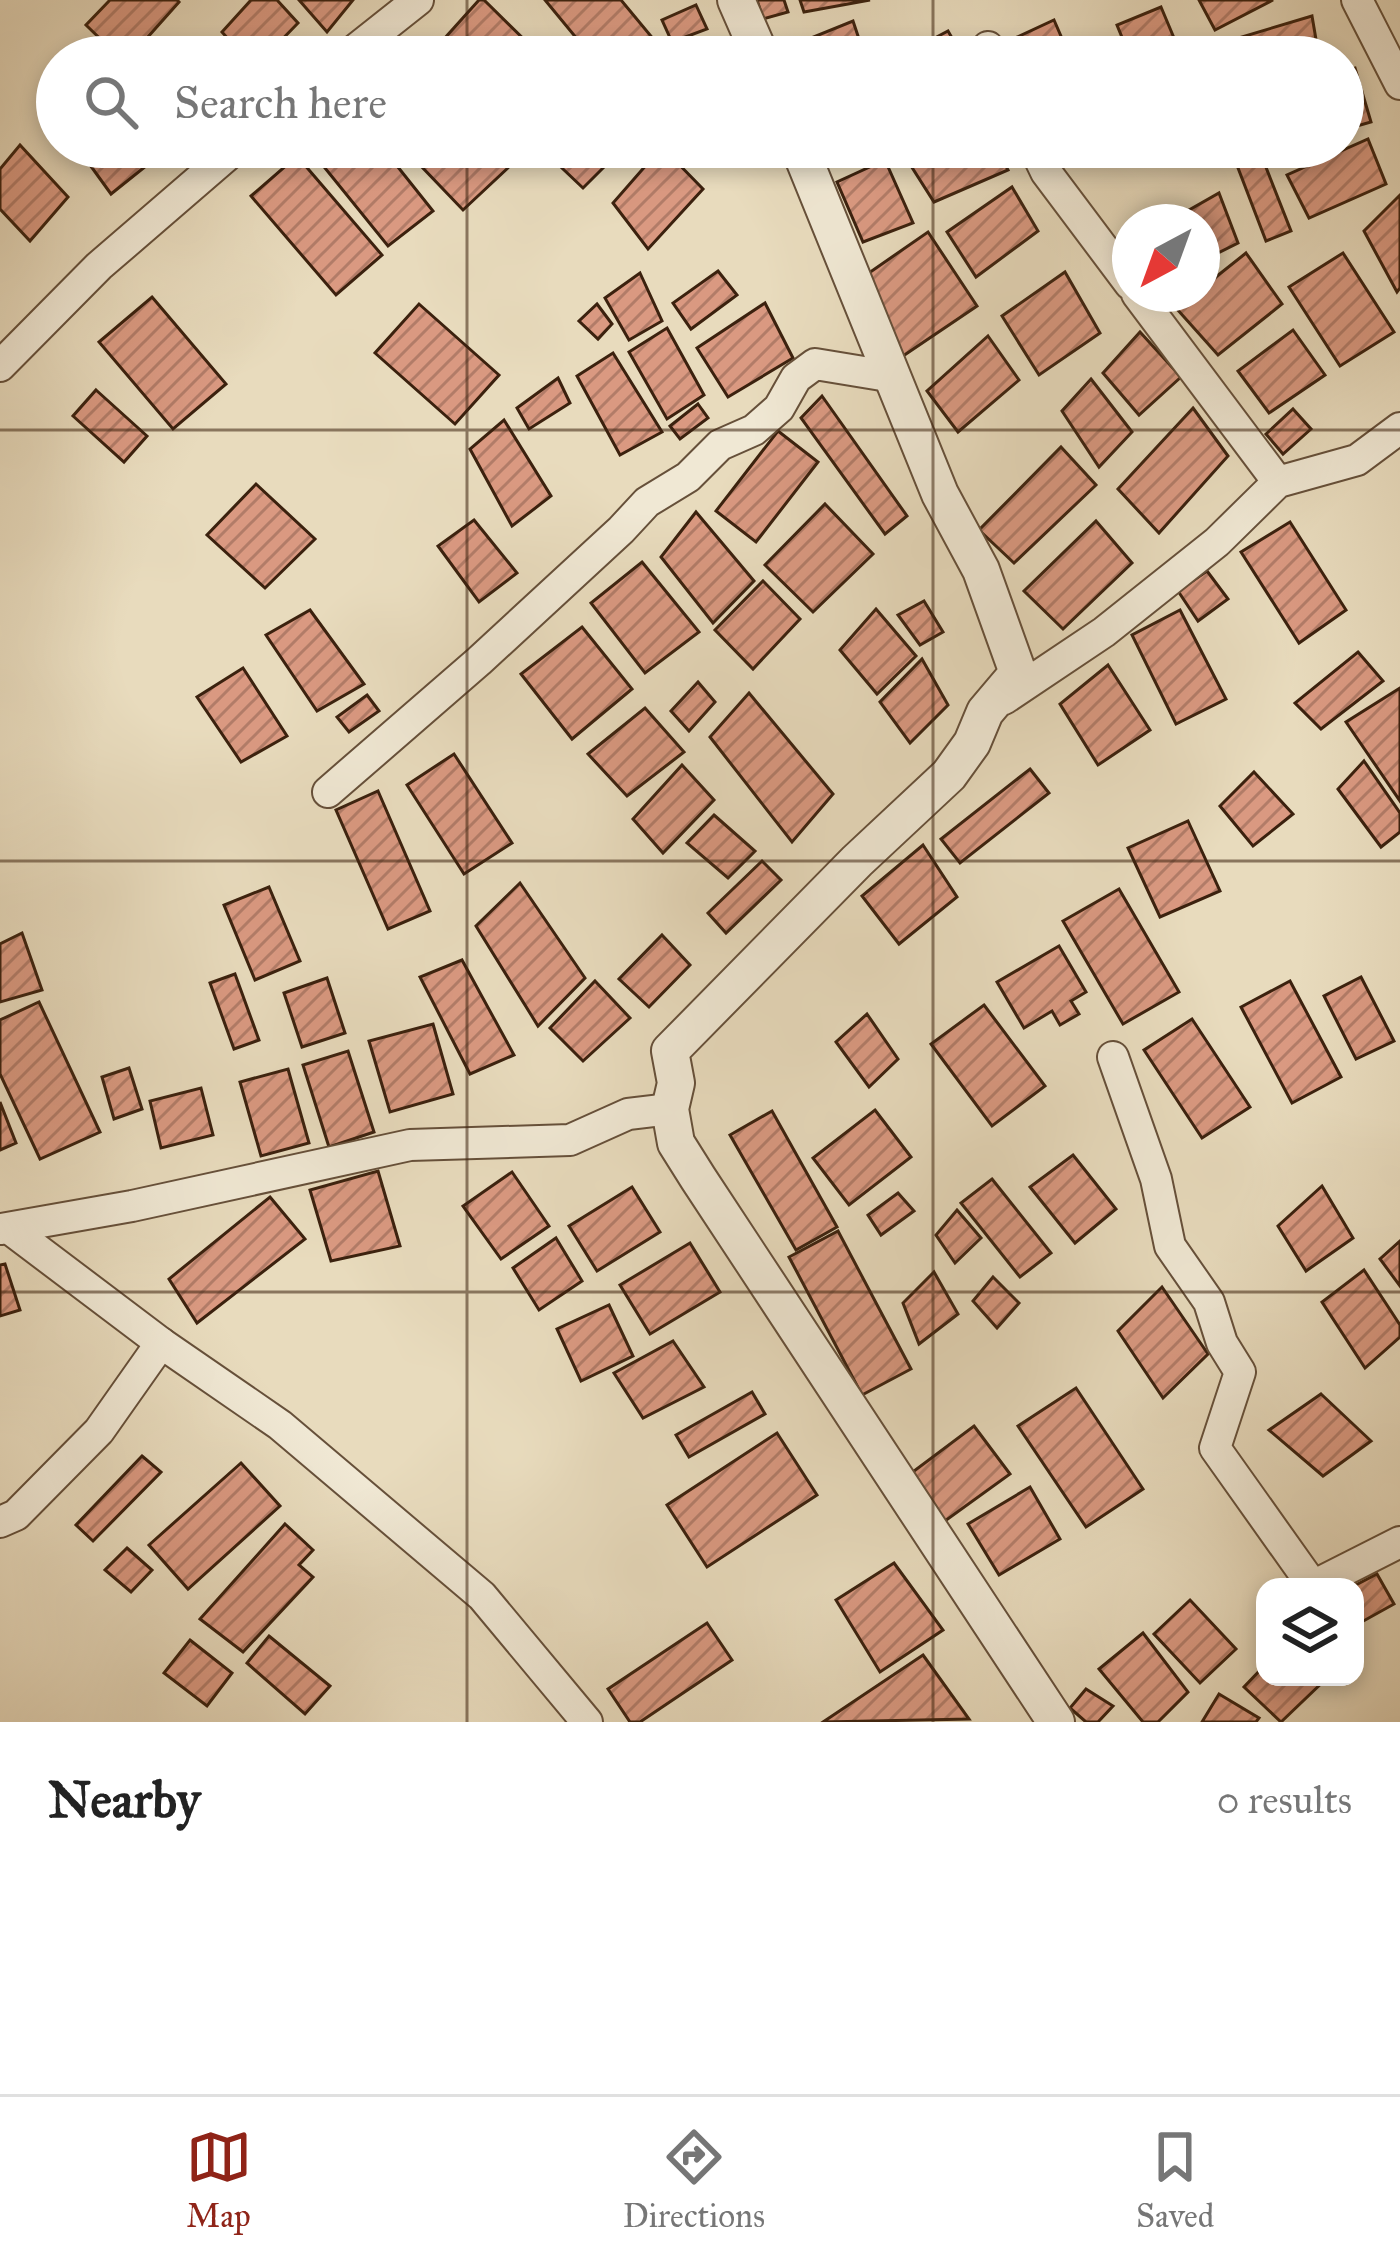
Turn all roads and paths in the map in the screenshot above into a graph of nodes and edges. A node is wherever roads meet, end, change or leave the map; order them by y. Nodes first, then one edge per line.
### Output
1 (418, 0) edge
2 (736, 0) edge
3 (1357, 0) edge
4 (373, 36) edge
5 (751, 36) edge
6 (1400, 84) edge
7 (213, 168) edge
8 (808, 168) edge
9 (1044, 168) edge
10 (1112, 260) edge
11 (1150, 312) edge
12 (0, 366) edge
13 (894, 377) junction
14 (1400, 428) edge
15 (1278, 482) junction
16 (985, 712) junction
17 (328, 792) dead end
18 (1114, 1057) dead end
19 (670, 1109) junction
20 (5, 1229) edge
21 (160, 1343) junction
22 (0, 1522) edge
23 (1400, 1542) edge
24 (587, 1722) edge
25 (1056, 1722) edge

1 - 4 street
2 - 5 street
3 - 6 street
7 - 12 street
8 - 13 street
9 - 10 street
11 - 15 street
13 - 16 street
13 - 17 street
14 - 15 street
15 - 16 street
16 - 19 street
18 - 23 street
19 - 20 street
19 - 25 street
20 - 21 street
21 - 22 street
21 - 24 street

